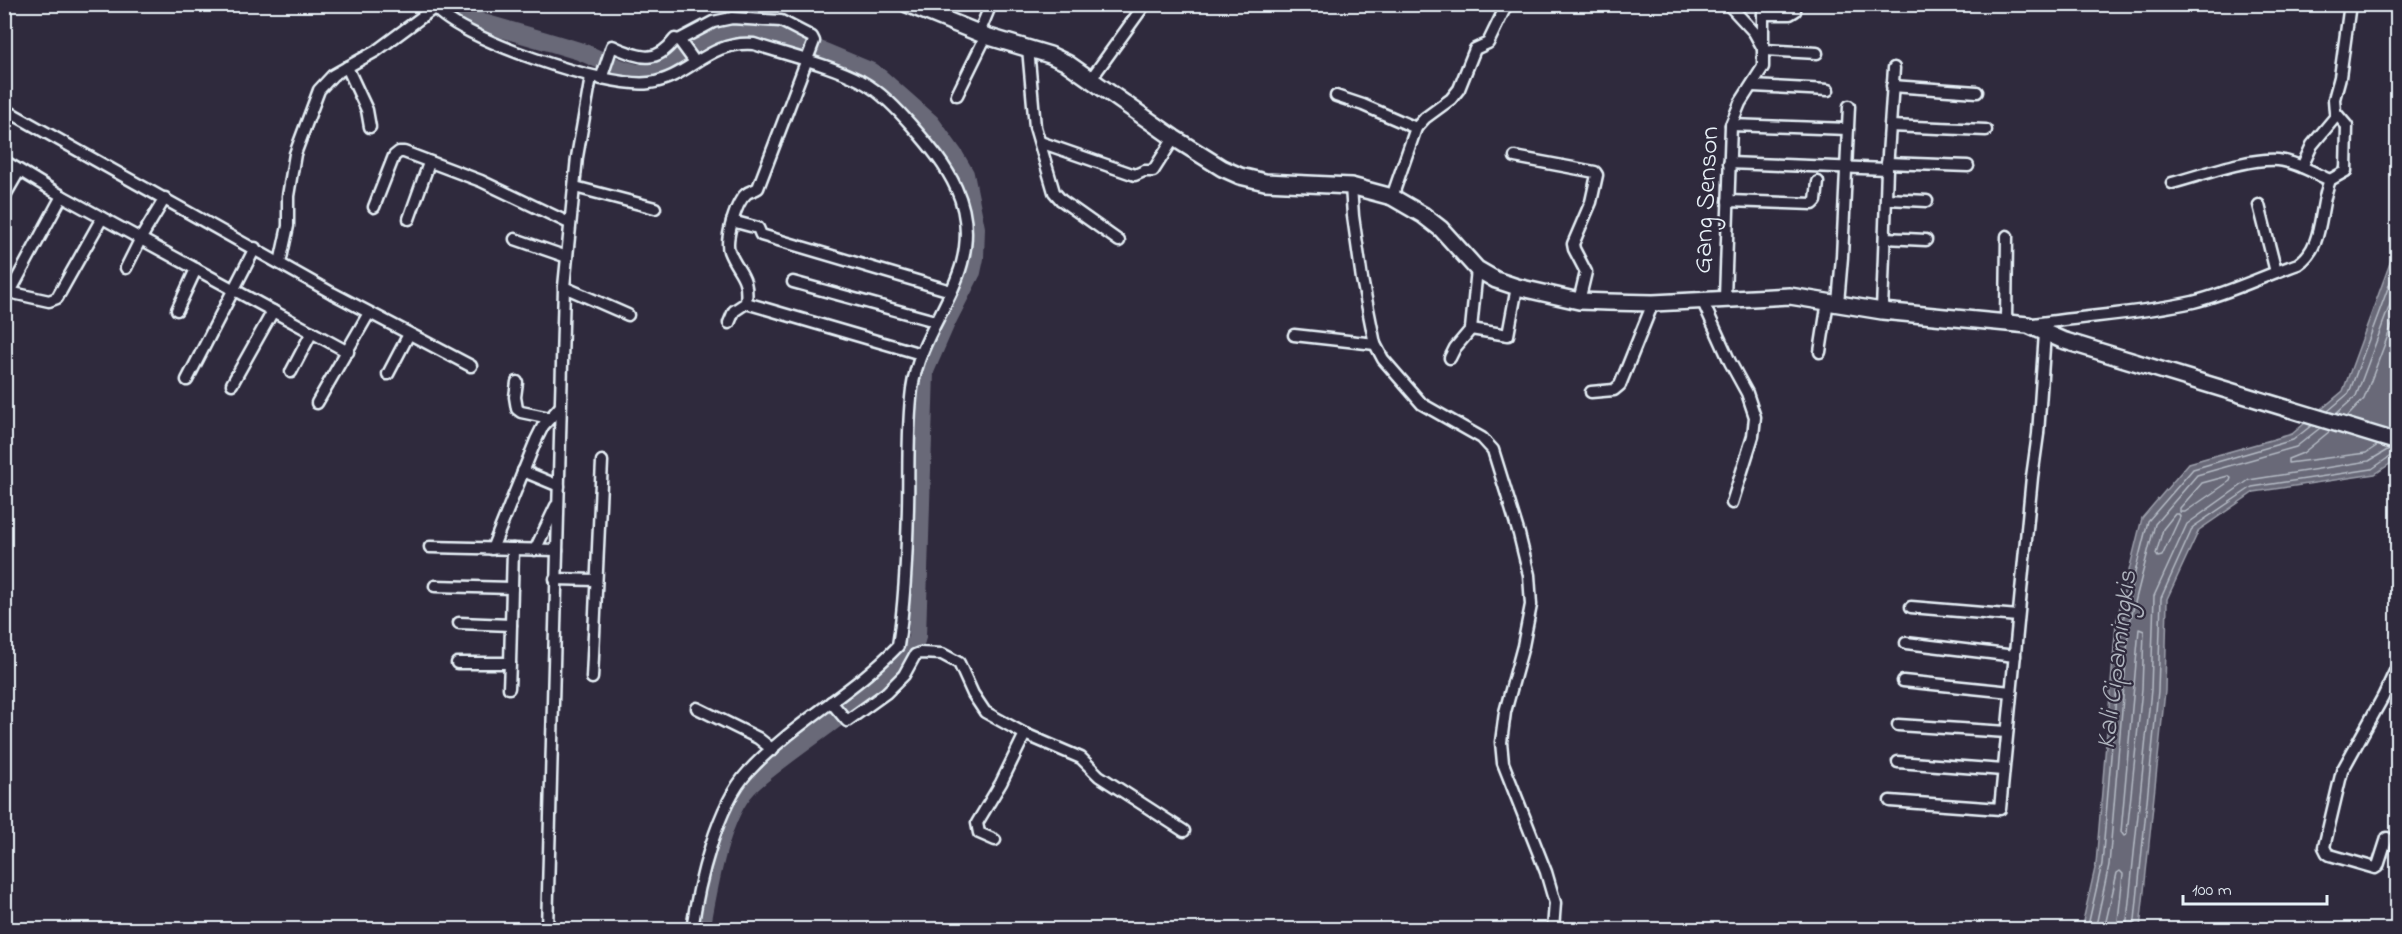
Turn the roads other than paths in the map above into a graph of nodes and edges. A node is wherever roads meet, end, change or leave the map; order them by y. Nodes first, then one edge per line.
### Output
1 (907, 4) edge
2 (991, 4) edge
3 (1145, 4) edge
4 (1507, 4) edge
5 (1794, 4) edge
6 (2350, 4) edge
7 (433, 6) edge
8 (1732, 6) edge
9 (1765, 9) edge
10 (983, 34) junction
11 (680, 40) junction
12 (1028, 48) junction
13 (1764, 50) junction
14 (810, 53) junction
15 (1817, 53) dead end
16 (693, 59) junction
17 (346, 67) junction
18 (1893, 68) dead end
19 (596, 78) junction
20 (1091, 79) junction
21 (1753, 86) junction
22 (1892, 86) junction
23 (1828, 90) dead end
24 (1977, 92) dead end
25 (957, 95) dead end
26 (1335, 96) dead end
27 (1849, 106) dead end
28 (4, 109) edge
29 (2337, 115) junction
30 (1731, 125) junction
31 (1890, 126) junction
32 (370, 127) dead end
33 (1416, 128) junction
34 (1848, 129) junction
35 (1986, 130) dead end
36 (1174, 138) junction
37 (1040, 142) junction
38 (1515, 157) dead end
39 (4, 161) edge
40 (429, 163) junction
41 (1729, 163) junction
42 (1887, 166) junction
43 (1968, 166) dead end
44 (1846, 167) junction
45 (2302, 167) junction
46 (19, 171) junction
47 (2330, 180) junction
48 (1818, 182) dead end
49 (2172, 183) dead end
50 (1351, 186) junction
51 (575, 187) junction
52 (62, 196) junction
53 (4, 197) edge
54 (1392, 197) junction
55 (165, 198) junction
56 (1887, 199) junction
57 (1728, 201) junction
58 (1927, 201) dead end
59 (2259, 205) dead end
60 (374, 207) dead end
61 (655, 208) dead end
62 (102, 218) junction
63 (409, 219) dead end
64 (732, 221) junction
65 (569, 223) junction
66 (2007, 236) dead end
67 (141, 238) junction
68 (1885, 238) junction
69 (515, 239) dead end
70 (1926, 240) dead end
71 (1119, 241) dead end
72 (255, 248) junction
73 (567, 257) junction
74 (280, 263) junction
75 (126, 268) dead end
76 (196, 269) junction
77 (1477, 269) junction
78 (2276, 272) junction
79 (793, 282) dead end
80 (564, 287) junction
81 (1517, 287) junction
82 (234, 290) junction
83 (951, 291) junction
84 (7, 292) edge
85 (1725, 298) junction
86 (1702, 300) junction
87 (1579, 301) junction
88 (1833, 302) junction
89 (746, 303) junction
90 (1653, 303) junction
91 (177, 310) dead end
92 (273, 311) junction
93 (1882, 311) junction
94 (369, 313) junction
95 (628, 315) dead end
96 (935, 321) junction
97 (2006, 322) junction
98 (729, 323) dead end
99 (2028, 325) junction
100 (1471, 329) junction
101 (312, 332) junction
102 (2045, 333) junction
103 (409, 334) junction
104 (1294, 335) dead end
105 (1375, 344) junction
106 (348, 352) junction
107 (1820, 352) dead end
108 (921, 354) junction
109 (1450, 358) dead end
110 (471, 366) dead end
111 (291, 372) dead end
112 (388, 374) dead end
113 (187, 380) dead end
114 (517, 382) dead end
115 (232, 384) dead end
116 (1590, 392) dead end
117 (317, 403) dead end
118 (560, 407) junction
119 (550, 418) junction
120 (2397, 442) edge
121 (602, 461) dead end
122 (523, 471) junction
123 (558, 486) junction
124 (558, 503) junction
125 (1732, 503) dead end
126 (430, 547) dead end
127 (492, 549) junction
128 (513, 549) junction
129 (534, 550) junction
130 (557, 550) junction
131 (555, 579) junction
132 (596, 580) junction
133 (435, 586) dead end
134 (512, 588) junction
135 (1911, 607) dead end
136 (2018, 616) junction
137 (459, 623) dead end
138 (511, 625) junction
139 (1906, 643) dead end
140 (2015, 656) junction
141 (457, 663) dead end
142 (510, 663) junction
143 (2396, 671) edge
144 (592, 678) dead end
145 (1903, 681) dead end
146 (509, 688) dead end
147 (2011, 692) junction
148 (833, 706) junction
149 (697, 708) dead end
150 (1898, 724) dead end
151 (2007, 732) junction
152 (1025, 734) junction
153 (773, 750) junction
154 (1898, 762) dead end
155 (2003, 770) junction
156 (1890, 801) dead end
157 (1184, 831) dead end
158 (2387, 838) dead end
159 (995, 840) dead end
160 (1553, 929) edge
161 (547, 930) edge
162 (692, 930) edge

1 - 10 street
2 - 10 street
3 - 20 street
4 - 33 street
5 - 9 street
6 - 29 street
7 - 17 street
7 - 19 street
8 - 13 street
9 - 13 street, Gang Senson
10 - 12 street
10 - 25 street
11 - 14 street
11 - 16 street
11 - 19 street
12 - 20 street
12 - 37 street
13 - 15 street
13 - 21 street, Gang Senson
14 - 16 street
14 - 64 street
14 - 83 street
16 - 19 street
17 - 32 street
17 - 74 street
18 - 22 street
19 - 51 street
20 - 36 street
21 - 23 street
21 - 30 street, Gang Senson
22 - 24 street
22 - 31 street
26 - 33 street
27 - 34 street
28 - 55 street
29 - 45 street
29 - 47 street
30 - 34 street
30 - 41 street, Gang Senson
31 - 35 street
31 - 42 street
33 - 54 street
34 - 44 street
36 - 37 street
36 - 50 street
37 - 71 street
38 - 87 street
39 - 46 street
40 - 60 street
40 - 63 street
40 - 65 street
41 - 44 street
41 - 57 street, Gang Senson
42 - 43 street
42 - 44 street
42 - 56 street
44 - 88 street
45 - 47 street
45 - 49 street
46 - 52 street
46 - 53 street
47 - 78 street
48 - 57 street
50 - 54 street
50 - 105 street
51 - 61 street
51 - 65 street
52 - 62 street
52 - 84 street
54 - 77 street
55 - 67 street
55 - 72 street
56 - 58 street
56 - 68 street
57 - 85 street, Gang Senson
59 - 78 street
62 - 67 street
62 - 84 street
64 - 83 street
64 - 89 street
65 - 73 street
66 - 97 street
67 - 75 street
67 - 76 street
68 - 70 street
68 - 93 street
69 - 73 street
72 - 74 street
72 - 82 street
73 - 80 street
74 - 94 street
76 - 82 street
76 - 91 street
77 - 81 street
77 - 100 street
78 - 99 street
79 - 96 street
80 - 95 street
80 - 118 street
81 - 87 street
81 - 100 street
82 - 92 street
82 - 113 street
83 - 96 street
85 - 86 street
85 - 88 street
86 - 90 street
86 - 125 street
87 - 90 street
88 - 93 street
88 - 107 street
89 - 98 street
89 - 108 street
90 - 116 street
92 - 101 street
92 - 115 street
93 - 97 street
94 - 103 street
94 - 106 street
96 - 108 street
97 - 99 street
99 - 102 street
100 - 109 street
101 - 106 street
101 - 111 street
102 - 120 street
102 - 136 street
103 - 110 street
103 - 112 street
104 - 105 street
105 - 160 street
106 - 117 street
108 - 148 street
114 - 119 street
118 - 119 street
118 - 123 street
119 - 122 street
121 - 132 street
122 - 123 street
122 - 127 street
123 - 124 street
124 - 129 street
124 - 130 street
126 - 127 street
127 - 128 street
128 - 129 street
128 - 134 street
129 - 130 street
130 - 131 street
131 - 132 street
131 - 161 street
132 - 144 street
133 - 134 street
134 - 138 street
135 - 136 street
136 - 140 street
137 - 138 street
138 - 142 street
139 - 140 street
140 - 147 street
141 - 142 street
142 - 146 street
143 - 158 street
145 - 147 street
147 - 151 street
148 - 152 street
148 - 153 street
149 - 153 street
150 - 151 street
151 - 155 street
152 - 157 street
152 - 159 street
153 - 162 street
154 - 155 street
155 - 156 street

